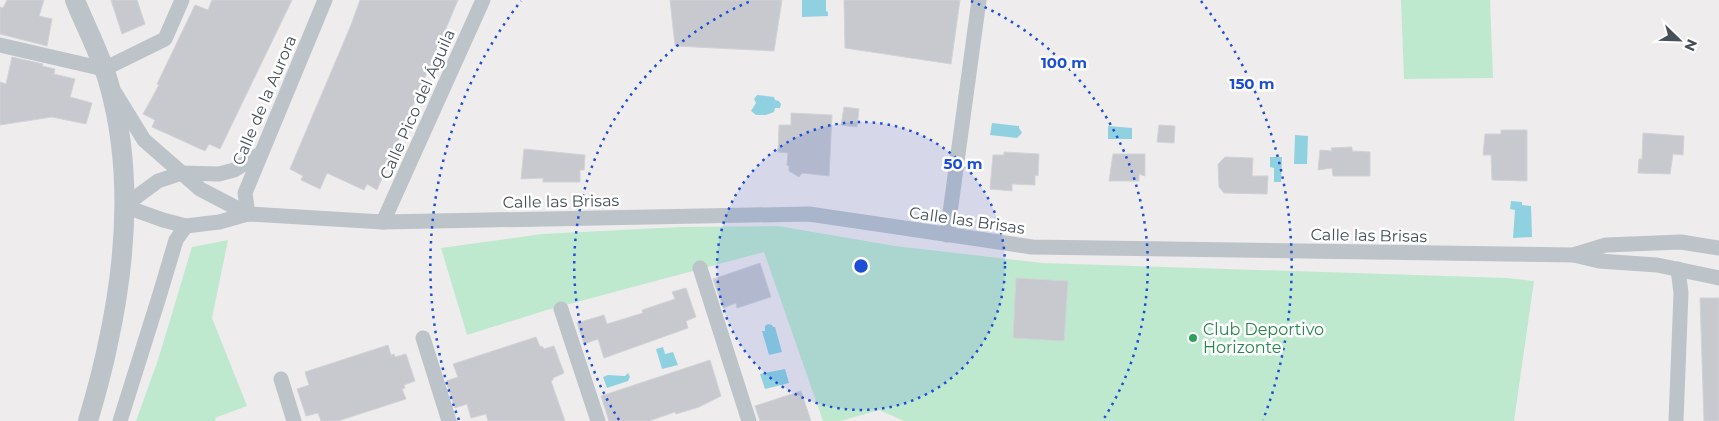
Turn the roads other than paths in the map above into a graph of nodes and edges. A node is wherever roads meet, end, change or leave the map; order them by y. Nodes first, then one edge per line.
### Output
1 (75, 0) edge
2 (182, 0) edge
3 (324, 0) edge
4 (483, 0) edge
5 (979, 0) edge
6 (0, 44) edge
7 (107, 77) junction
8 (260, 154) junction
9 (182, 173) junction
10 (124, 206) junction
11 (248, 214) junction
12 (384, 222) junction
13 (186, 226) junction
14 (947, 235) junction
15 (1719, 248) edge
16 (1573, 255) junction
17 (700, 268) dead end
18 (1678, 269) junction
19 (1719, 278) edge
20 (561, 309) dead end
21 (423, 338) dead end
22 (280, 379) dead end
23 (88, 421) edge
24 (120, 421) edge
25 (294, 421) edge
26 (449, 421) edge
27 (598, 421) edge
28 (749, 421) edge
29 (1676, 421) edge

1 - 7 street
2 - 7 street
3 - 8 street, Calle de la Aurora
4 - 12 street, Calle Pico del Águila
5 - 14 street
6 - 7 street
7 - 9 street
7 - 10 street
8 - 9 street
8 - 11 street, Calle de la Aurora
9 - 10 street
9 - 11 street
10 - 13 street
10 - 23 street
11 - 12 street, Calle las Brisas
11 - 13 street
12 - 14 street, Calle las Brisas
13 - 24 street
14 - 16 street, Calle las Brisas
15 - 16 street, Calle las Brisas
16 - 18 street
17 - 28 street
18 - 19 street
18 - 29 street
20 - 27 street
21 - 26 street
22 - 25 street

